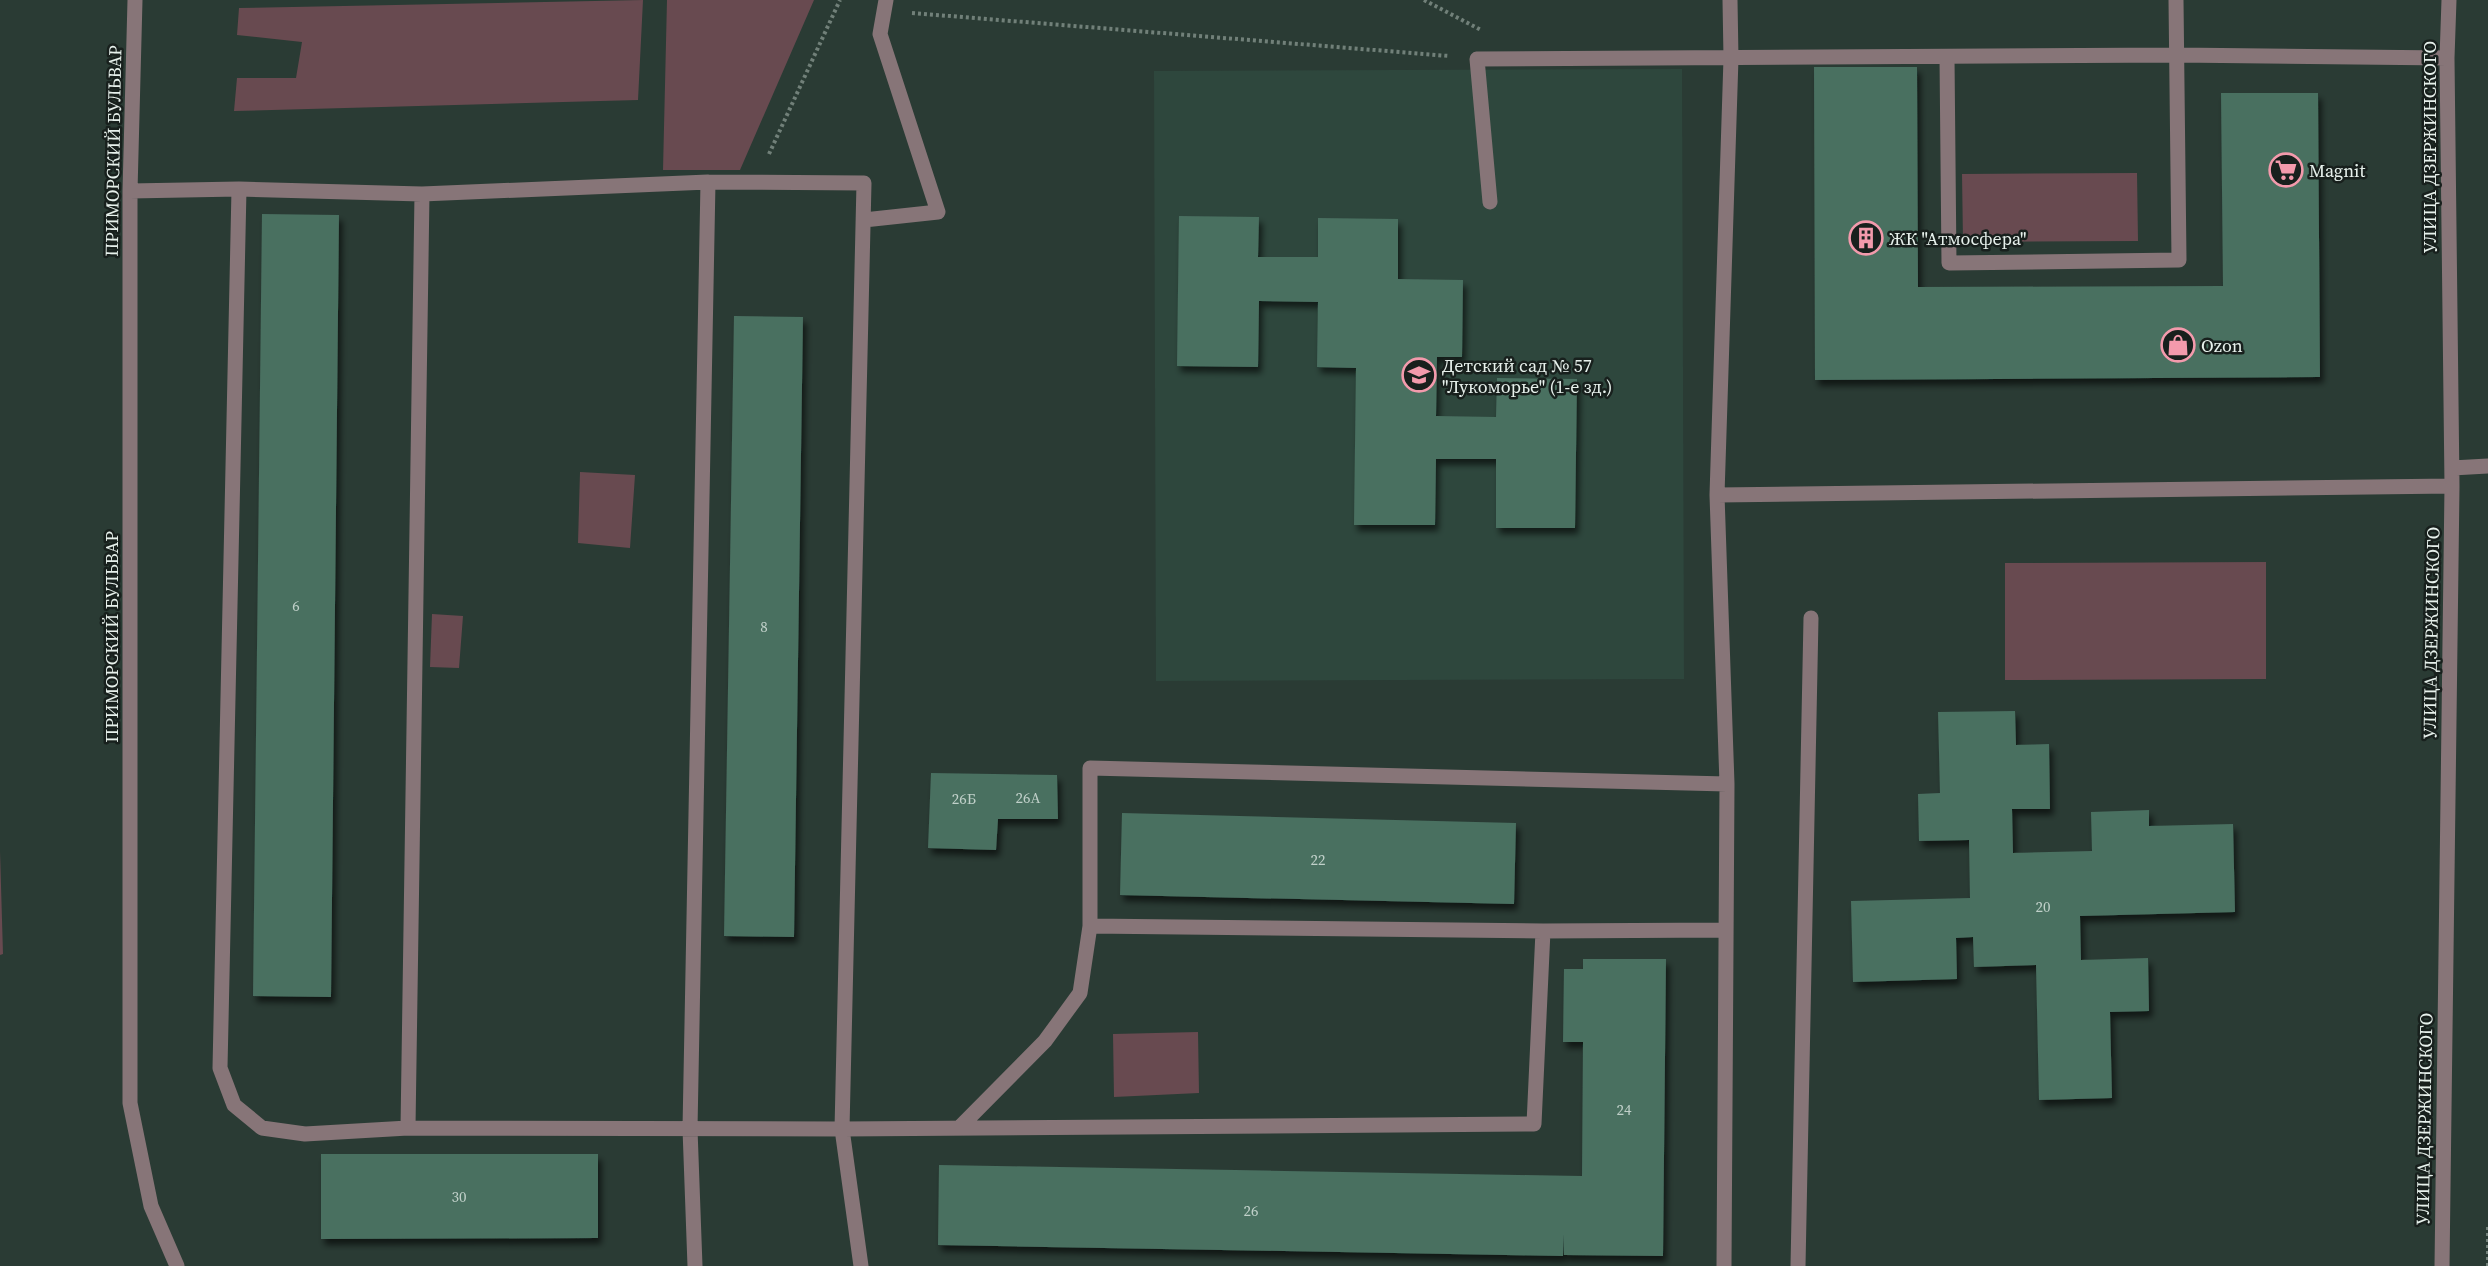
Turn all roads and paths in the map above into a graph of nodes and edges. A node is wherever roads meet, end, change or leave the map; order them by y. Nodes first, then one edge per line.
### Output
1 (135, 0) edge
2 (840, 0) edge
3 (1730, 0) edge
4 (2176, 0) edge
5 (2449, 0) edge
6 (885, 5) edge
7 (2177, 55) junction
8 (1947, 57) junction
9 (1731, 58) junction
10 (2447, 58) junction
11 (1477, 59) junction
12 (708, 182) junction
13 (756, 182) junction
14 (239, 189) junction
15 (130, 191) junction
16 (422, 194) junction
17 (1490, 202) dead end
18 (864, 220) junction
19 (2488, 466) edge
20 (2452, 468) junction
21 (2452, 486) junction
22 (1717, 495) junction
23 (1811, 618) dead end
24 (1727, 784) junction
25 (1090, 926) junction
26 (1725, 930) junction
27 (1543, 931) junction
28 (408, 1128) junction
29 (959, 1128) junction
30 (690, 1129) junction
31 (842, 1129) junction
32 (2488, 1227) edge
33 (177, 1266) edge
34 (695, 1266) edge
35 (861, 1266) edge
36 (1725, 1266) edge
37 (1798, 1266) edge
38 (2442, 1266) edge
39 (2488, 1266) edge

1 - 15 street, ПРИМОРСКИЙ БУЛЬВАР
2 - 13 path
3 - 9 street
4 - 7 street
5 - 10 street, УЛИЦА ДЗЕРЖИНСКОГО
6 - 11 path
6 - 18 street
7 - 8 street
7 - 8 street
7 - 10 street
8 - 9 street
9 - 11 street
9 - 22 street
10 - 20 street, УЛИЦА ДЗЕРЖИНСКОГО
11 - 17 street
12 - 13 street
12 - 16 street
12 - 30 street
13 - 18 street
14 - 15 street
14 - 16 street
14 - 28 street
15 - 33 street, ПРИМОРСКИЙ БУЛЬВАР
16 - 28 street
18 - 31 street
19 - 20 street
20 - 21 street, УЛИЦА ДЗЕРЖИНСКОГО
21 - 22 street
21 - 38 street, УЛИЦА ДЗЕРЖИНСКОГО
22 - 24 street
23 - 37 street
24 - 25 street
24 - 26 street
25 - 27 street
25 - 29 street
26 - 27 street
26 - 36 street
27 - 29 street
28 - 30 street
29 - 31 street
30 - 31 street
30 - 34 street
31 - 35 street
32 - 39 path

